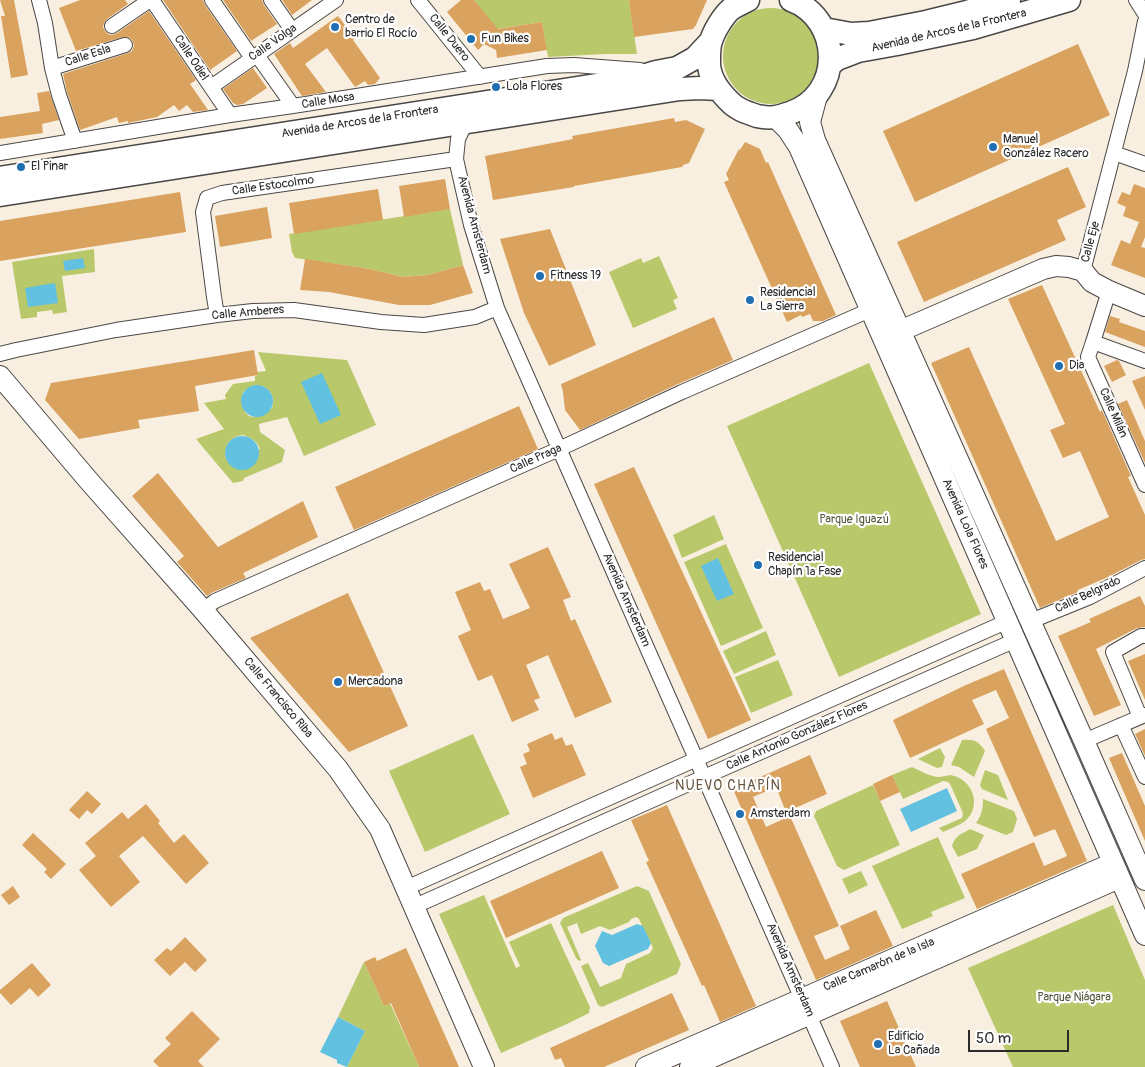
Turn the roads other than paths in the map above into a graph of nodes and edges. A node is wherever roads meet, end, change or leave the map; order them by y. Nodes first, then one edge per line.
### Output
1 (39, 0) edge
2 (151, 0) edge
3 (212, 0) edge
4 (271, 0) edge
5 (336, 0) edge
6 (418, 0) edge
7 (748, 0) edge
8 (791, 0) edge
9 (1009, 0) edge
10 (1069, 0) edge
11 (1136, 0) edge
12 (816, 14) edge
13 (1145, 14) edge
14 (1145, 21) edge
15 (112, 26) dead end
16 (292, 30) junction
17 (710, 42) junction
18 (125, 45) dead end
19 (254, 57) junction
20 (830, 65) junction
21 (52, 68) junction
22 (656, 72) junction
23 (1140, 73) edge
24 (480, 76) junction
25 (211, 87) junction
26 (718, 89) junction
27 (817, 96) junction
28 (293, 106) junction
29 (230, 115) junction
30 (776, 118) junction
31 (465, 124) junction
32 (76, 141) junction
33 (0, 153) edge
34 (1114, 154) junction
35 (456, 159) junction
36 (1145, 164) edge
37 (0, 178) edge
38 (0, 195) edge
39 (1083, 271) junction
40 (1109, 291) junction
41 (1145, 306) edge
42 (497, 308) junction
43 (870, 310) junction
44 (217, 315) junction
45 (900, 331) junction
46 (1093, 342) junction
47 (0, 354) edge
48 (1145, 362) edge
49 (0, 376) edge
50 (559, 449) junction
51 (1145, 484) edge
52 (1145, 568) edge
53 (203, 610) junction
54 (1008, 621) junction
55 (1031, 621) junction
56 (1145, 636) edge
57 (1016, 640) junction
58 (1142, 716) edge
59 (1121, 725) junction
60 (1084, 740) junction
61 (697, 759) junction
62 (704, 777) junction
63 (1145, 777) edge
64 (1140, 857) edge
65 (1116, 871) junction
66 (1145, 880) edge
67 (406, 888) junction
68 (414, 906) junction
69 (1145, 935) edge
70 (806, 1007) junction
71 (484, 1067) edge
72 (646, 1067) edge
73 (690, 1067) edge
74 (832, 1067) edge

1 - 21 street, Calle Esla
2 - 15 street
2 - 25 street, Calle Odiel
3 - 19 street
4 - 16 street
5 - 16 street, Calle Volga
6 - 24 street, Calle Duero
7 - 17 main road
8 - 12 main road
9 - 12 main road, Avenida de Arcos de la Frontera
10 - 20 main road, Avenida de Arcos de la Frontera
11 - 13 street
12 - 20 main road
14 - 23 street, Calle Eje
16 - 19 street, Calle Volga
17 - 22 main road, Avenida de Arcos de la Frontera
17 - 26 main road
18 - 21 street, Calle Esla
19 - 25 street, Calle Volga
19 - 28 street
20 - 27 main road
21 - 32 street, Calle Esla
22 - 24 street, Calle Mosa
22 - 37 main road, Avenida de Arcos de la Frontera
23 - 34 street, Calle Eje
24 - 28 street, Calle Mosa
25 - 29 street, Calle Odiel
26 - 30 main road
26 - 31 main road, Avenida de Arcos de la Frontera
27 - 30 main road
27 - 45 street, Avenida Lola Flores
28 - 29 street, Calle Mosa
29 - 32 street, Calle Mosa
30 - 43 street, Avenida Lola Flores
31 - 35 street, Avenida Amsterdam
31 - 38 main road, Avenida de Arcos de la Frontera
32 - 33 street, Calle Mosa
34 - 36 street
34 - 39 street, Calle Eje
35 - 42 street, Avenida Amsterdam
35 - 44 street, Calle Estocolmo
39 - 40 street
39 - 45 street, Calle Eje
40 - 41 street
40 - 46 street, Calle Milán
42 - 44 street, Calle Amberes
42 - 50 street, Avenida Amsterdam
43 - 50 street, Calle Praga
43 - 54 street, Avenida Lola Flores
44 - 47 street, Calle Amberes
45 - 55 street, Avenida Lola Flores
46 - 48 street
46 - 51 street, Calle Milán
49 - 53 street, Calle Francisco Riba
50 - 53 street, Calle Praga
50 - 61 street, Avenida Amsterdam
52 - 55 street, Calle Belgrado
53 - 67 street, Calle Francisco Riba
54 - 57 street, Avenida Lola Flores
54 - 61 street, Calle Antonio González Flores
55 - 60 street, Avenida Lola Flores
56 - 58 street
57 - 62 street, Calle Antonio González Flores
57 - 65 street, Avenida Lola Flores
58 - 59 street
59 - 60 street
59 - 63 street
60 - 64 street, Avenida Lola Flores
61 - 62 street, Avenida Amsterdam
61 - 67 street, Calle Antonio González Flores
62 - 68 street, Calle Antonio González Flores
62 - 70 street, Avenida Amsterdam
64 - 66 street, Avenida Lola Flores
65 - 69 street, Avenida Lola Flores
65 - 70 street, Calle Camarón de la Isla
67 - 68 street, Calle Francisco Riba
68 - 71 street, Calle Francisco Riba
70 - 72 street, Calle Camarón de la Isla
70 - 73 street, Calle Camarón de la Isla
70 - 74 street, Avenida Amsterdam

